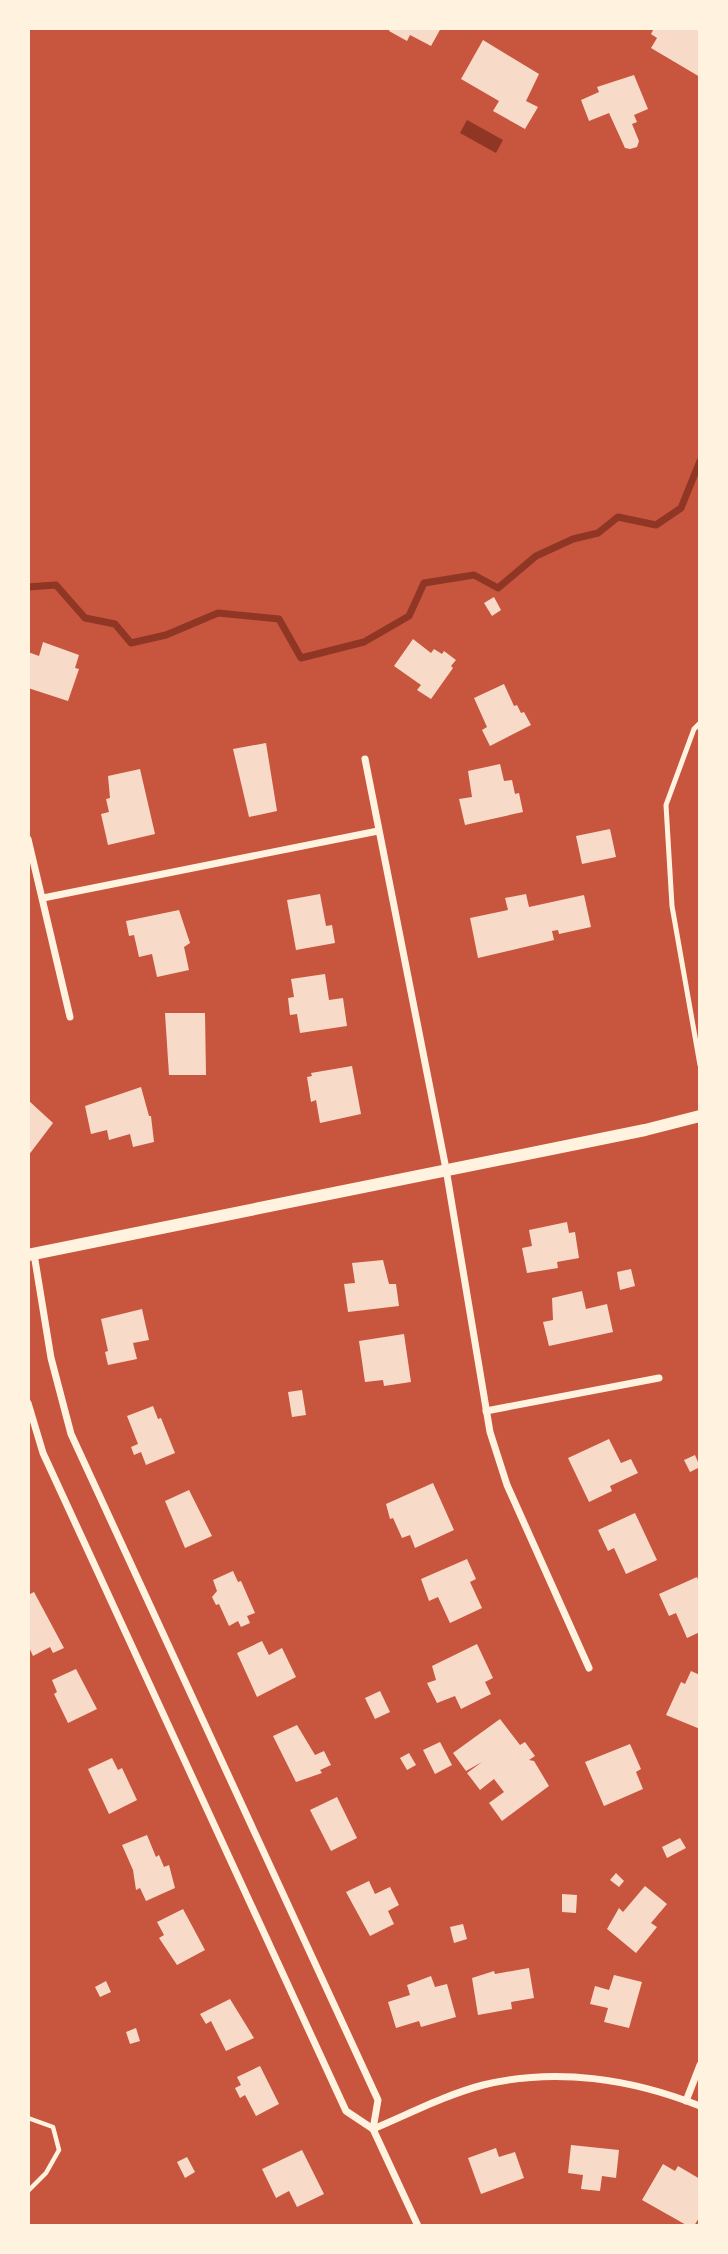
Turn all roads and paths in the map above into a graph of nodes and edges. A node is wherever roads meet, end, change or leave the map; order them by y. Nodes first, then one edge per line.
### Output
1 (700, 723) edge
2 (365, 759) dead end
3 (378, 831) junction
4 (28, 839) edge
5 (43, 898) junction
6 (70, 1017) dead end
7 (700, 1065) edge
8 (700, 1116) edge
9 (446, 1169) junction
10 (31, 1255) edge
11 (659, 1378) dead end
12 (28, 1403) edge
13 (486, 1411) junction
14 (589, 1668) dead end
15 (700, 2065) edge
16 (686, 2101) junction
17 (700, 2106) edge
18 (28, 2118) edge
19 (373, 2129) junction
20 (28, 2191) edge
21 (418, 2226) edge

1 - 7 lane
2 - 3 street
3 - 5 street
3 - 9 street
4 - 5 street
5 - 6 street
8 - 9 street
9 - 10 street
9 - 13 street
10 - 19 street
11 - 13 street
12 - 19 street
13 - 14 street
15 - 16 street
16 - 17 street
16 - 19 street
18 - 20 path
19 - 21 street

